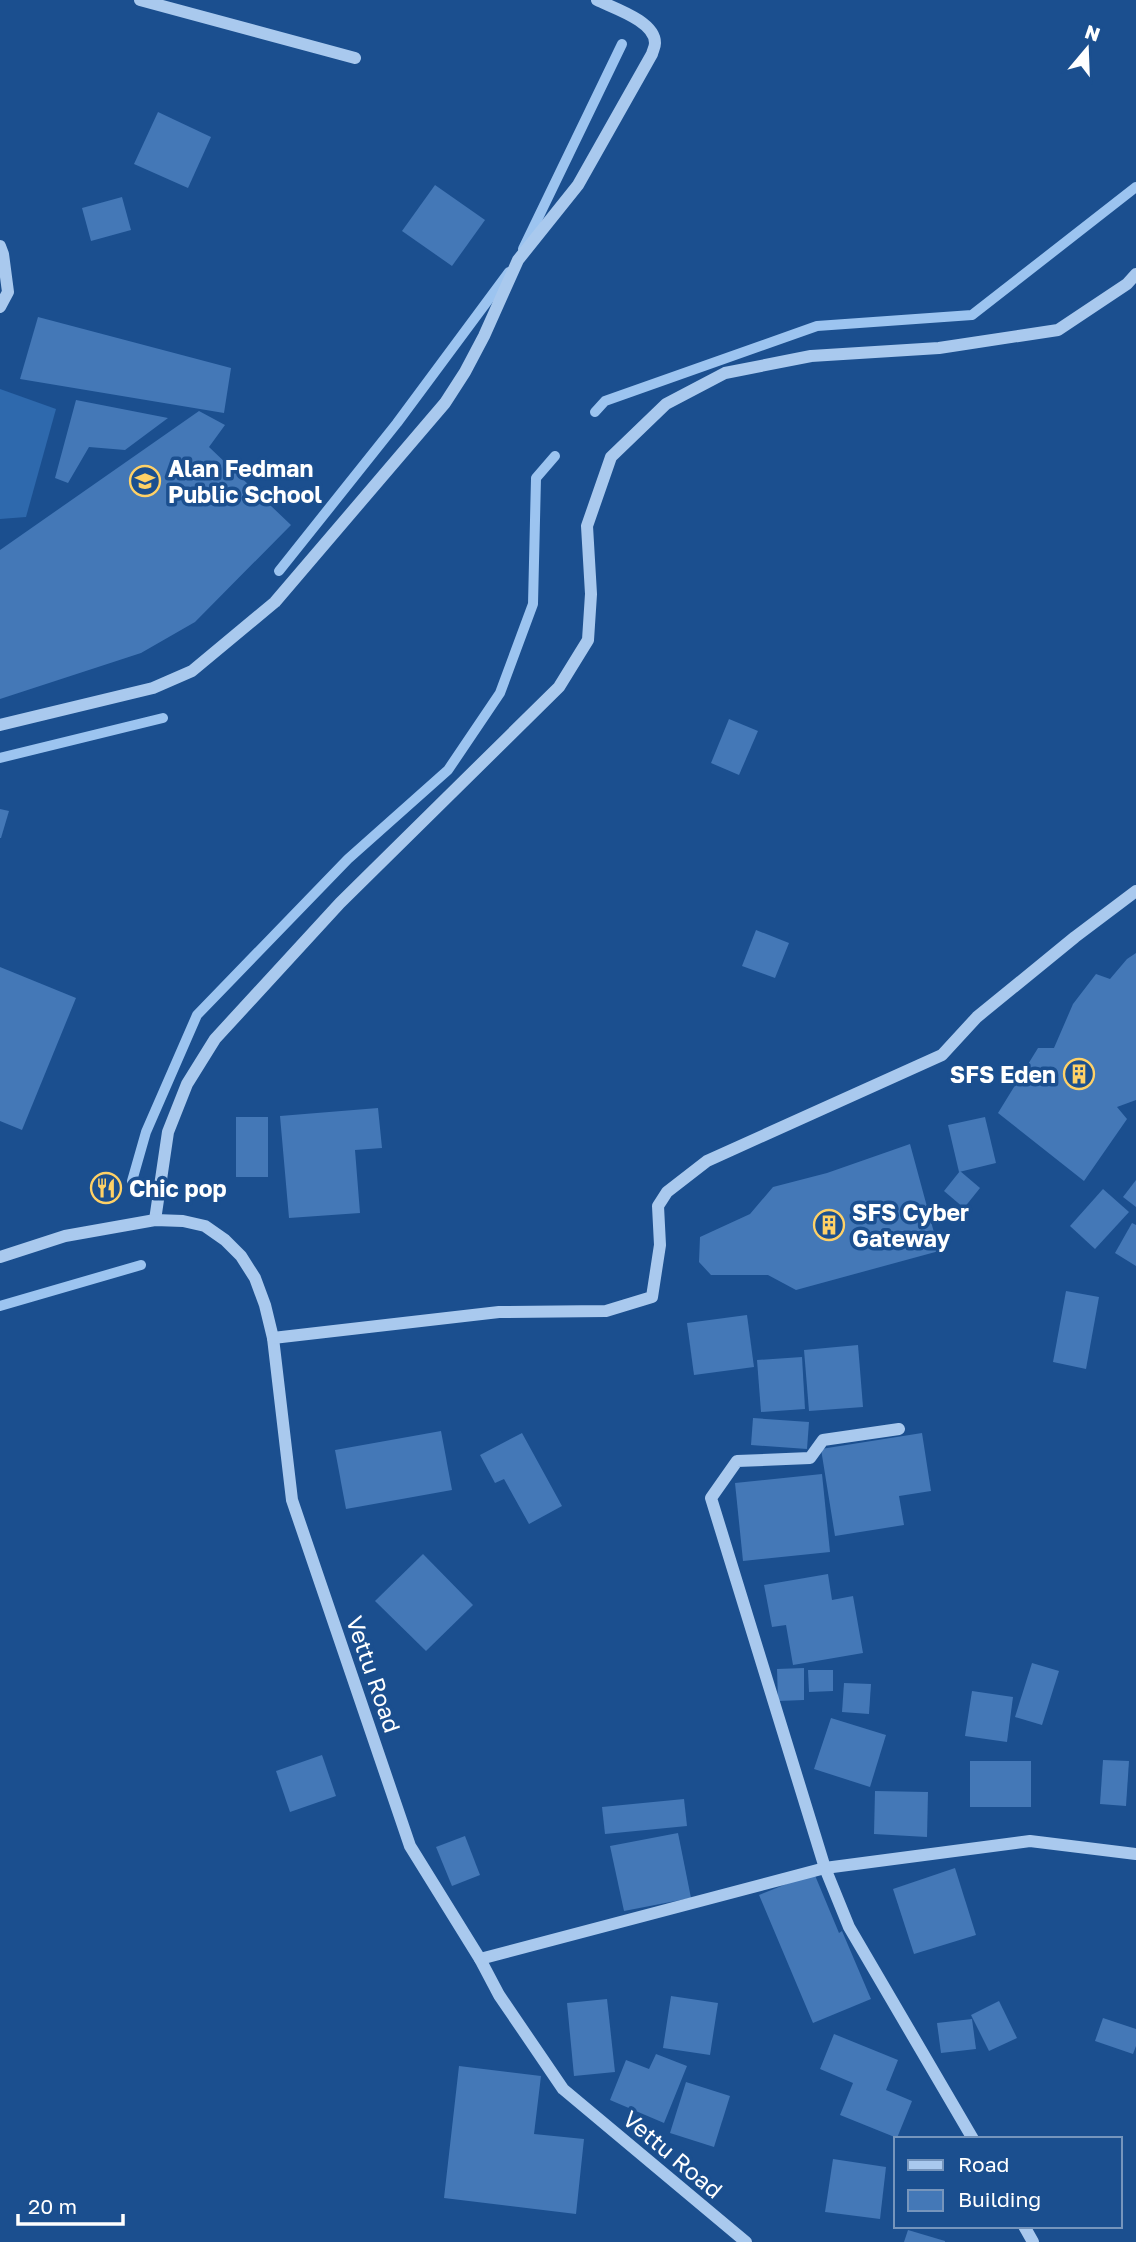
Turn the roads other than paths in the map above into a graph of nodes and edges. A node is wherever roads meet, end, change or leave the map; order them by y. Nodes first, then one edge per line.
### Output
1 (140, 0) edge
2 (597, 0) edge
3 (355, 58) dead end
4 (0, 246) edge
5 (1136, 274) edge
6 (0, 307) edge
7 (0, 725) edge
8 (1136, 891) edge
9 (155, 1220) junction
10 (0, 1257) edge
11 (273, 1338) junction
12 (898, 1429) dead end
13 (1136, 1854) edge
14 (825, 1868) junction
15 (480, 1959) junction
16 (972, 2137) edge
17 (746, 2242) edge

1 - 3 street
2 - 7 street
4 - 6 street
5 - 9 street
8 - 11 street
9 - 10 street, Vettu Road
9 - 11 street, Vettu Road
11 - 15 street, Vettu Road
12 - 14 street
13 - 14 street
14 - 15 street
14 - 16 street
15 - 17 street, Vettu Road

